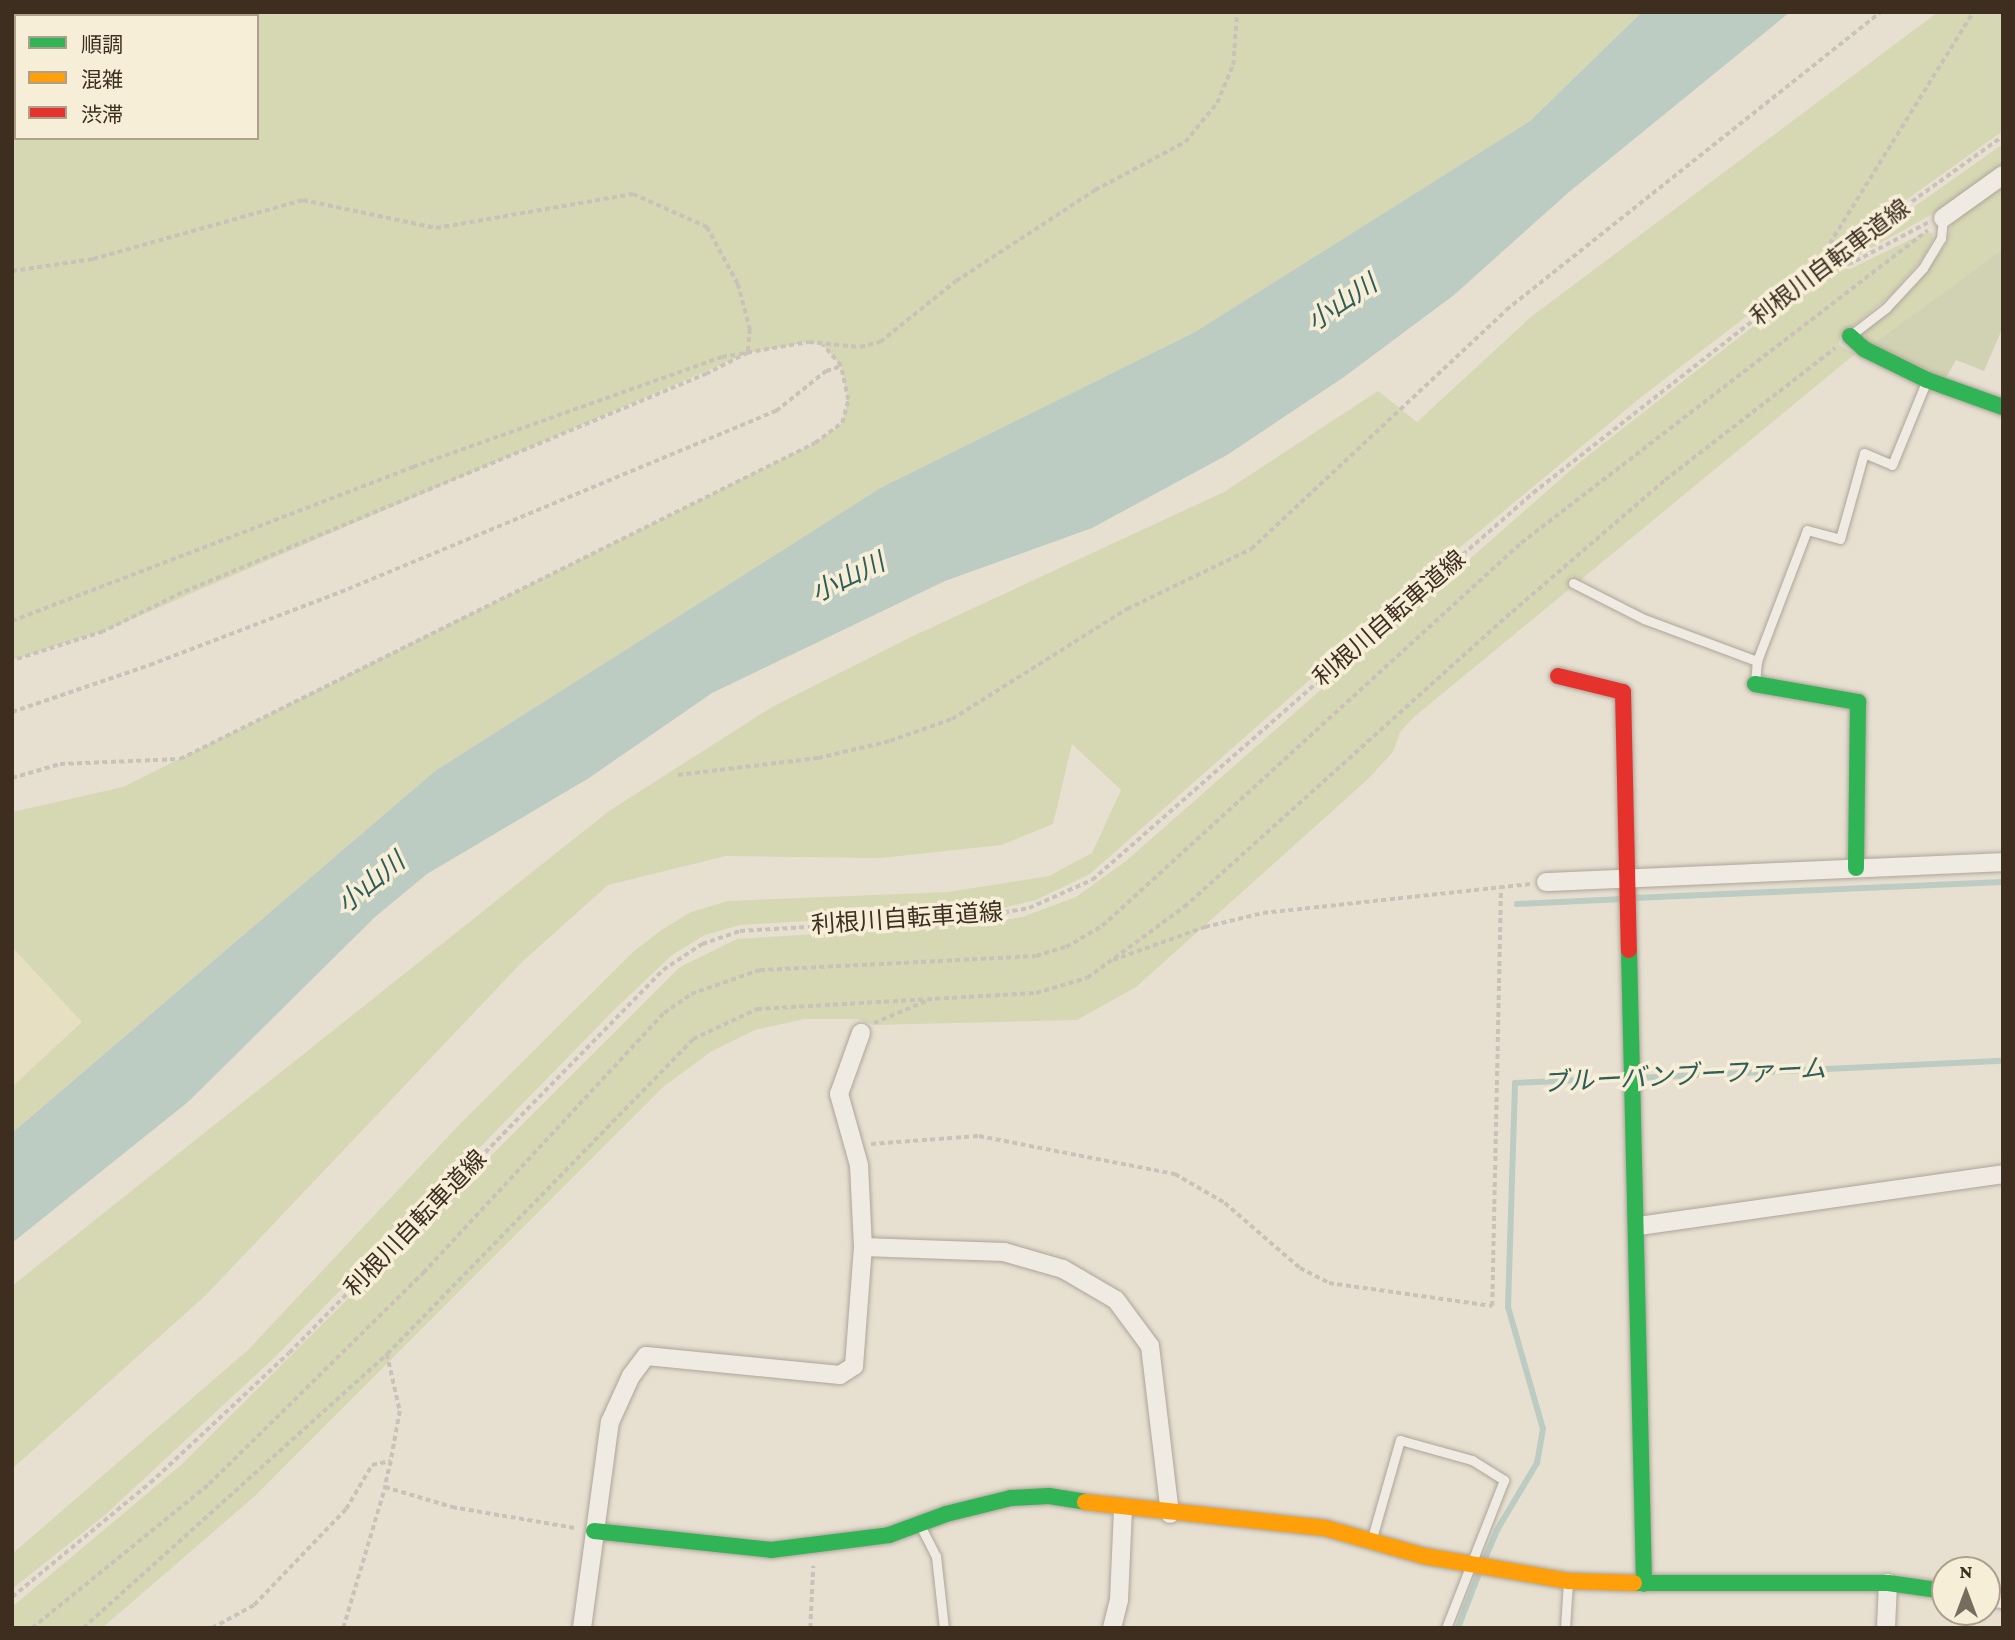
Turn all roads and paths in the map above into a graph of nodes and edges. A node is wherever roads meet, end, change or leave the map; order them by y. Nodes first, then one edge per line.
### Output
1 (1237, 12) edge
2 (1881, 12) edge
3 (1973, 12) edge
4 (2003, 136) edge
5 (2003, 175) edge
6 (1943, 218) junction
7 (1829, 261) junction
8 (12, 271) edge
9 (1850, 337) junction
10 (822, 344) junction
11 (748, 352) junction
12 (841, 366) junction
13 (1927, 380) junction
14 (2003, 407) edge
15 (1573, 583) dead end
16 (12, 621) edge
17 (12, 661) edge
18 (1757, 661) junction
19 (1558, 676) dead end
20 (1755, 684) joint
21 (12, 712) edge
22 (678, 775) dead end
23 (12, 778) edge
24 (2003, 862) edge
25 (1856, 868) junction
26 (1628, 880) junction
27 (1546, 882) joint
28 (1501, 887) junction
29 (1110, 961) junction
30 (934, 997) junction
31 (861, 1033) joint
32 (853, 1143) junction
33 (2003, 1174) edge
34 (1639, 1226) junction
35 (863, 1247) junction
36 (387, 1354) junction
37 (391, 1461) junction
38 (385, 1488) junction
39 (1123, 1509) junction
40 (1170, 1514) junction
41 (919, 1524) junction
42 (594, 1531) junction
43 (1372, 1538) junction
44 (813, 1546) junction
45 (1468, 1562) junction
46 (1568, 1581) junction
47 (1888, 1583) junction
48 (1644, 1584) junction
49 (1931, 1589) edge
50 (12, 1597) edge
51 (32, 1628) edge
52 (83, 1628) edge
53 (212, 1628) edge
54 (343, 1628) edge
55 (582, 1628) edge
56 (810, 1628) edge
57 (943, 1628) edge
58 (1112, 1628) edge
59 (1446, 1628) edge
60 (1564, 1628) edge
61 (1886, 1628) edge

1 - 10 path
2 - 22 path
3 - 7 path
4 - 7 path, 利根川自転車道線
5 - 6 street
6 - 7 path
6 - 9 lane
6 - 51 path
7 - 50 path, 利根川自転車道線
8 - 11 path
9 - 13 street
9 - 29 path
10 - 11 path
10 - 12 path
11 - 16 path
11 - 17 path
12 - 21 path
12 - 23 path
13 - 14 street
13 - 18 lane
15 - 18 lane
18 - 20 lane
19 - 26 street
20 - 25 street
24 - 25 street
25 - 26 street
26 - 27 street
26 - 34 street
27 - 28 path
28 - 29 path
28 - 32 path
29 - 30 path
30 - 31 path
30 - 36 path
31 - 32 street
32 - 35 street
33 - 34 street
34 - 48 street
35 - 40 street
35 - 42 street
36 - 37 path
36 - 52 path
37 - 38 path
37 - 53 path
38 - 42 path
38 - 54 path
39 - 40 street
39 - 41 street
39 - 58 street
40 - 43 street
41 - 44 street
41 - 57 lane
42 - 44 street
42 - 55 street
43 - 45 street
43 - 45 lane
44 - 56 path
45 - 46 street
45 - 59 lane
46 - 48 street
46 - 60 lane
47 - 48 street
47 - 49 street
47 - 61 street

